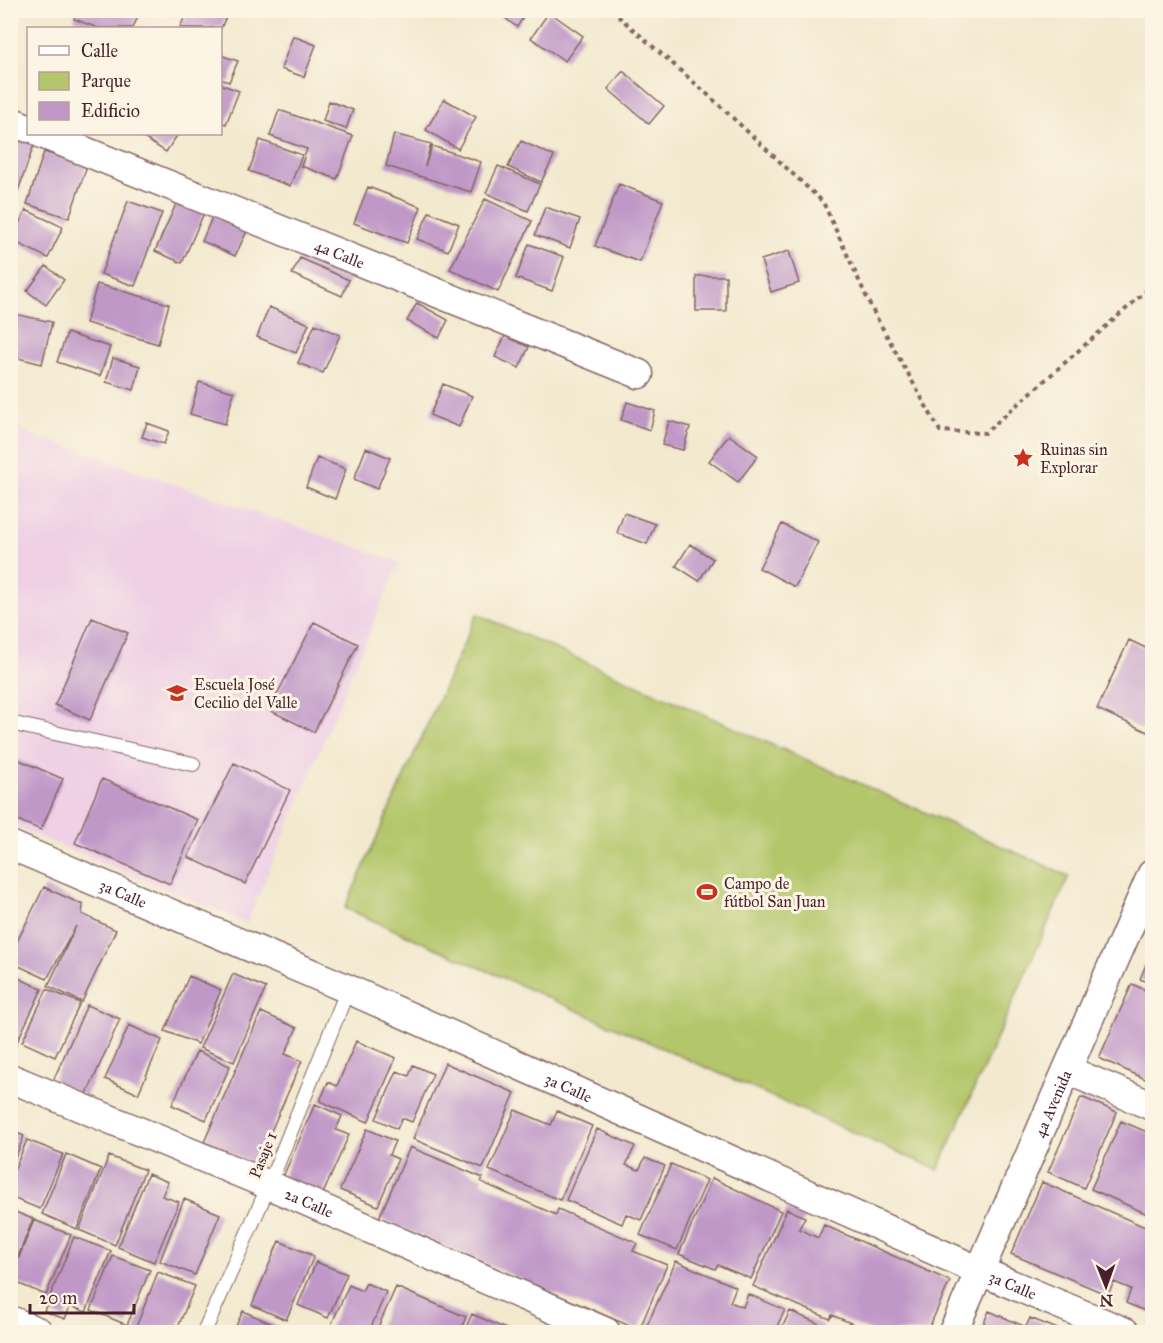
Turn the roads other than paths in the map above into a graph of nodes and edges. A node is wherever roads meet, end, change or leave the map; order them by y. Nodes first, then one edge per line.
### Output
1 (10, 121) edge
2 (27, 128) edge
3 (44, 135) edge
4 (639, 374) dead end
5 (10, 723) edge
6 (193, 764) dead end
7 (10, 845) edge
8 (1152, 874) edge
9 (348, 989) junction
10 (1067, 1070) junction
11 (10, 1078) edge
12 (1152, 1106) edge
13 (269, 1185) junction
14 (980, 1271) junction
15 (10, 1320) edge
16 (39, 1332) edge
17 (204, 1332) edge
18 (606, 1332) edge
19 (953, 1332) edge
20 (1125, 1332) edge

1 - 2 street
3 - 4 street, 4a Calle
5 - 6 lane
7 - 9 street, 3a Calle
8 - 10 street, 4a Avenida
9 - 13 lane, Pasaje 1
9 - 14 street, 3a Calle
10 - 12 street
10 - 14 street, 4a Avenida
11 - 13 street, 2a Calle
13 - 17 lane, Pasaje 1
13 - 18 street, 2a Calle
14 - 19 street, 4a Avenida
14 - 20 street, 3a Calle
15 - 16 street

